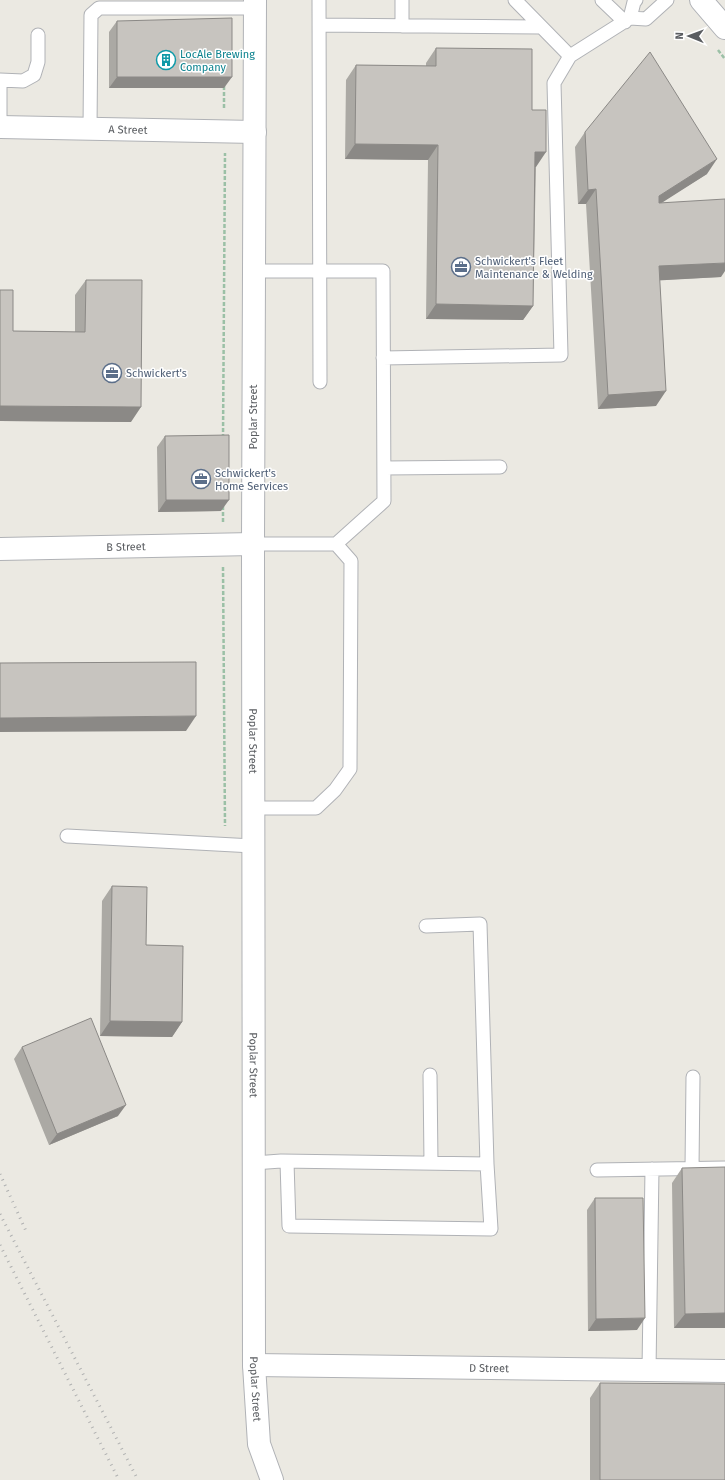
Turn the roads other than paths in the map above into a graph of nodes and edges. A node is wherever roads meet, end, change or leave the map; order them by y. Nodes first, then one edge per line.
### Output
1 (319, 0) edge
2 (402, 0) edge
3 (515, 0) edge
4 (602, 0) edge
5 (636, 0) edge
6 (667, 0) edge
7 (701, 0) edge
8 (255, 4) edge
9 (628, 20) junction
10 (319, 25) junction
11 (402, 26) junction
12 (541, 27) junction
13 (725, 28) edge
14 (38, 35) dead end
15 (570, 56) junction
16 (0, 80) edge
17 (0, 127) edge
18 (90, 129) junction
19 (255, 132) junction
20 (254, 271) junction
21 (320, 272) junction
22 (383, 358) junction
23 (320, 382) dead end
24 (500, 467) dead end
25 (384, 468) junction
26 (252, 544) junction
27 (336, 544) junction
28 (0, 549) edge
29 (253, 808) junction
30 (67, 836) dead end
31 (253, 846) junction
32 (426, 926) dead end
33 (430, 1075) dead end
34 (693, 1077) dead end
35 (287, 1162) junction
36 (253, 1163) junction
37 (431, 1163) junction
38 (487, 1164) junction
39 (692, 1168) junction
40 (725, 1168) edge
41 (652, 1169) junction
42 (597, 1170) dead end
43 (254, 1365) junction
44 (649, 1370) junction
45 (725, 1371) edge
46 (272, 1480) edge

1 - 10 lane
2 - 11 lane
3 - 12 lane
4 - 9 lane
5 - 9 lane
6 - 9 lane
7 - 13 street
8 - 18 lane
8 - 19 street, Poplar Street
9 - 15 lane
10 - 11 lane
10 - 21 lane
11 - 12 lane
12 - 15 lane
14 - 16 lane
15 - 22 lane
16 - 17 lane
17 - 18 street, A Street
18 - 19 street, A Street
19 - 20 street, Poplar Street
20 - 21 lane
20 - 26 street, Poplar Street
21 - 22 lane
21 - 23 lane
22 - 25 lane
24 - 25 lane
25 - 27 lane
26 - 27 lane
26 - 28 street, B Street
26 - 29 street, Poplar Street
27 - 29 lane
29 - 31 street, Poplar Street
30 - 31 lane
31 - 36 street, Poplar Street
32 - 38 lane
33 - 37 lane
34 - 39 lane
35 - 36 lane
35 - 37 lane
35 - 38 lane
36 - 43 street, Poplar Street
37 - 38 lane
39 - 40 lane
39 - 41 lane
41 - 42 lane
41 - 44 lane
43 - 44 street, D Street
43 - 46 street, Poplar Street
44 - 45 street, D Street

